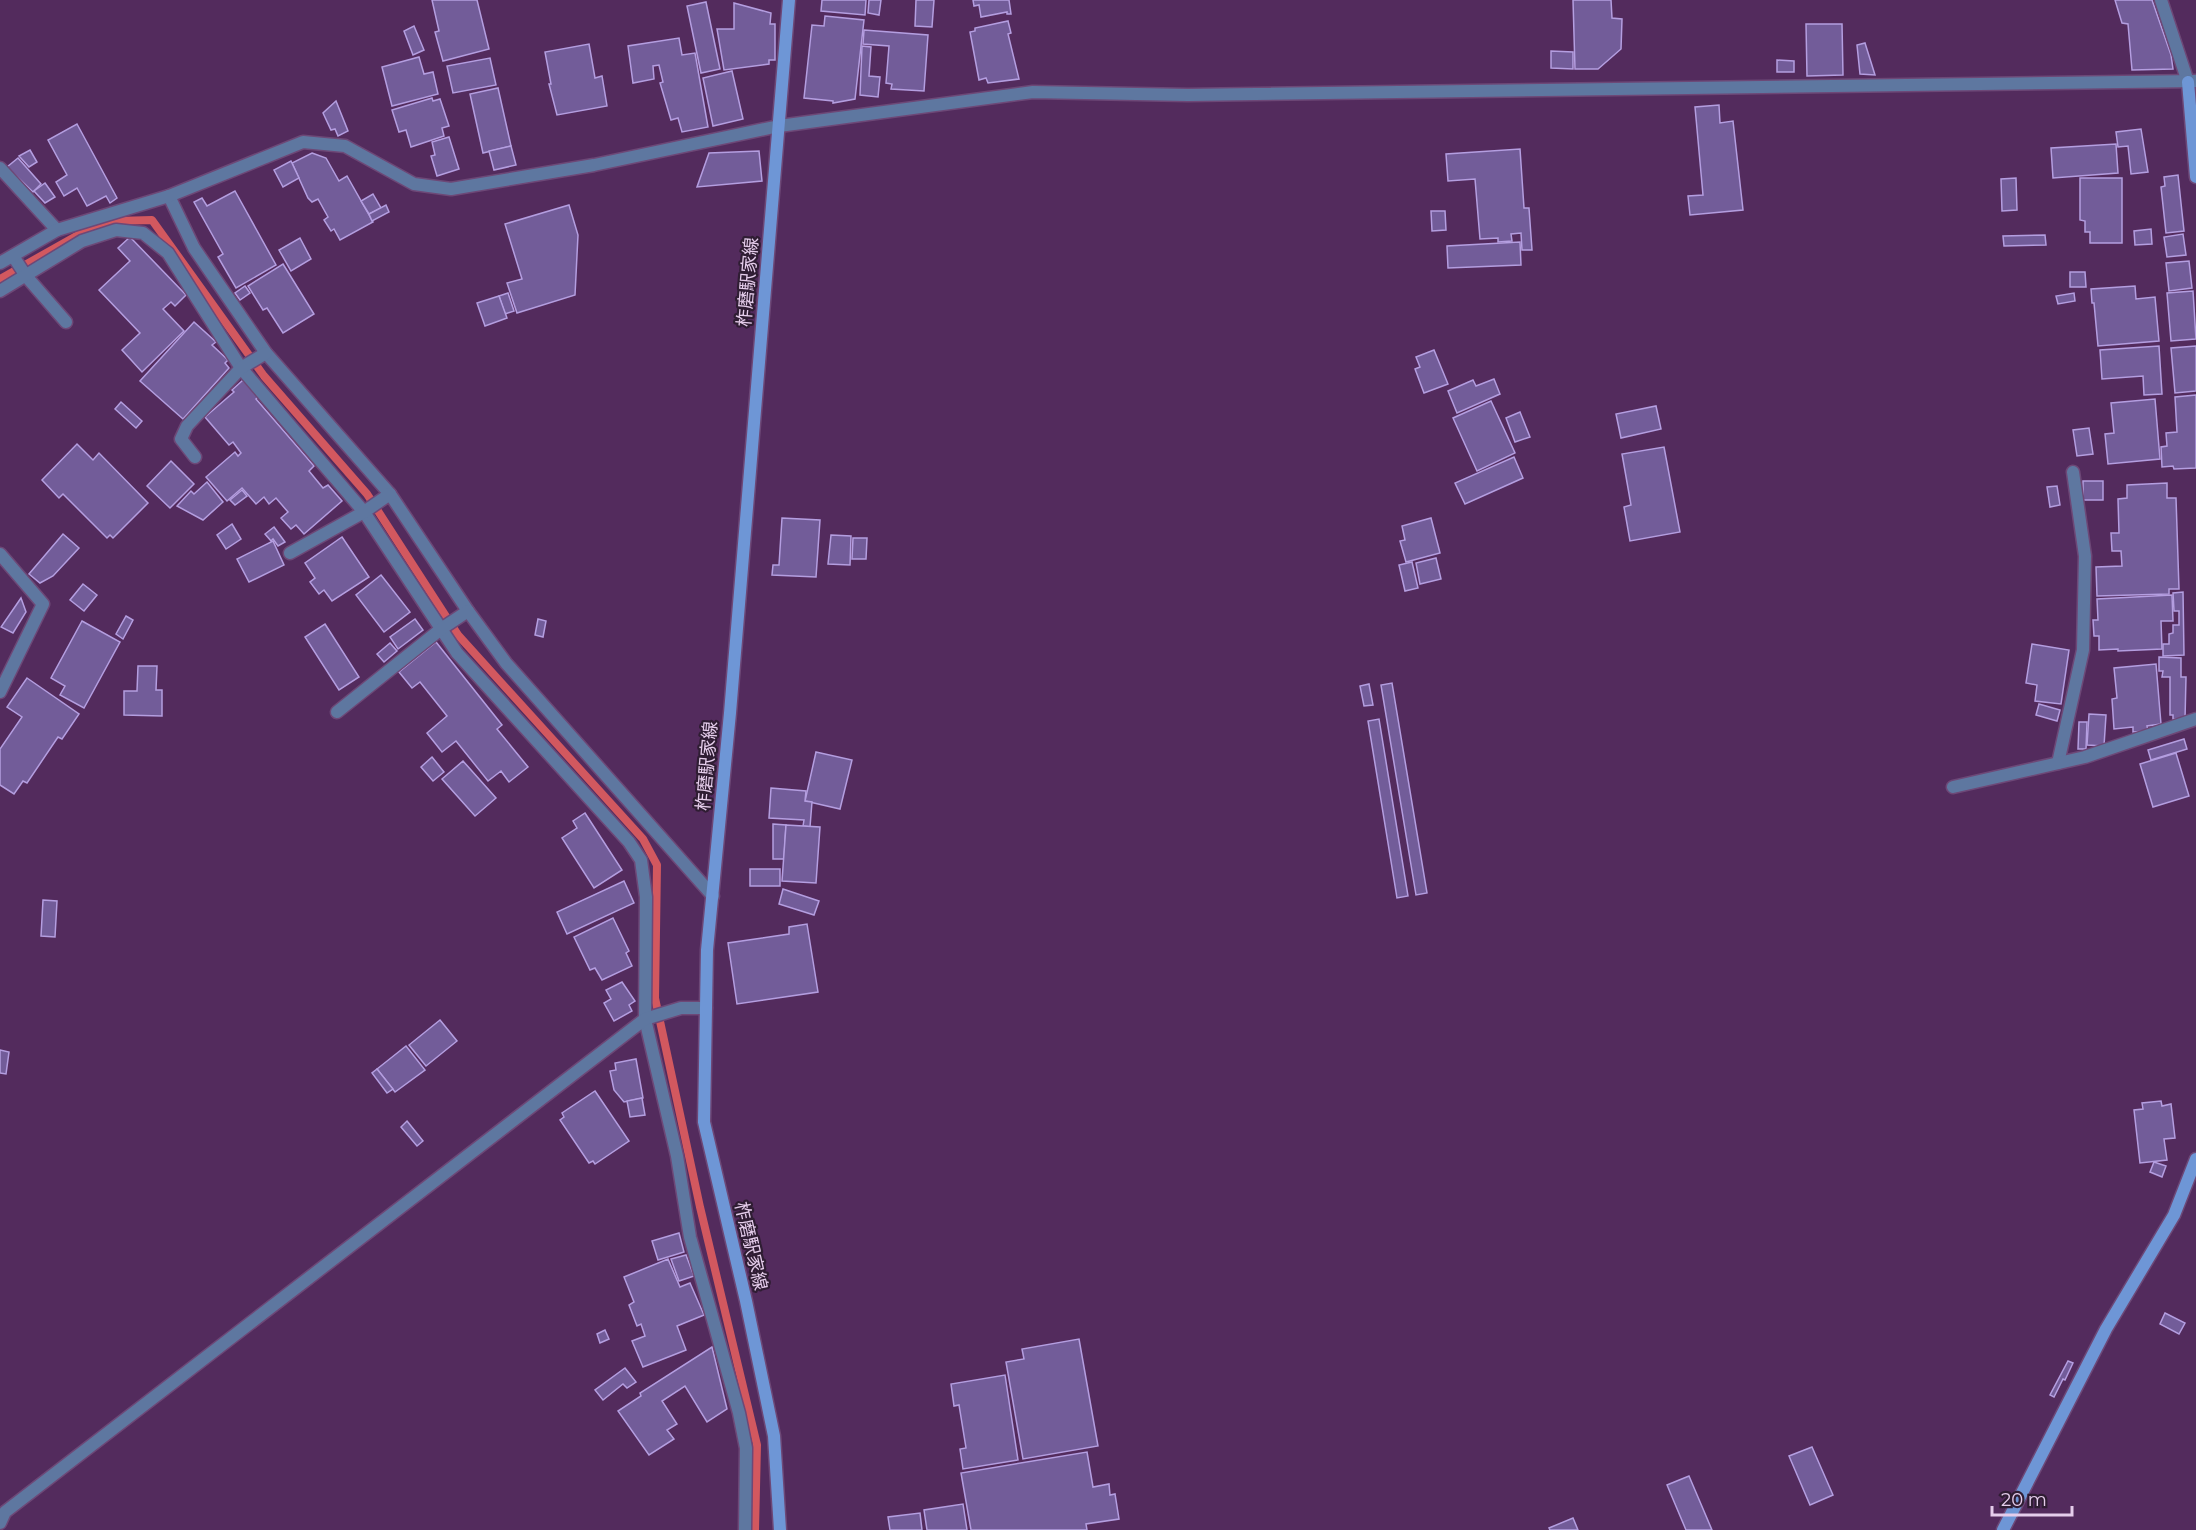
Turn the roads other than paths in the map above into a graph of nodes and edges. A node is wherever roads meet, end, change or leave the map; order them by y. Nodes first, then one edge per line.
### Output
1 (789, 0) edge
2 (2161, 0) edge
3 (2192, 82) edge
4 (779, 126) junction
5 (0, 168) edge
6 (2196, 177) edge
7 (169, 196) junction
8 (57, 230) junction
9 (13, 256) junction
10 (0, 263) edge
11 (26, 276) junction
12 (0, 291) edge
13 (66, 322) dead end
14 (266, 353) junction
15 (241, 368) junction
16 (195, 457) dead end
17 (2073, 472) dead end
18 (390, 494) junction
19 (364, 512) junction
20 (290, 553) dead end
21 (0, 554) edge
22 (468, 611) junction
23 (441, 628) junction
24 (0, 692) edge
25 (337, 712) dead end
26 (2196, 719) edge
27 (2058, 763) junction
28 (1953, 787) dead end
29 (713, 896) junction
30 (706, 1008) junction
31 (645, 1019) junction
32 (2196, 1159) edge
33 (0, 1523) edge
34 (745, 1530) edge
35 (780, 1530) edge
36 (2003, 1530) edge

1 - 4 main road, 柞磨駅家線
2 - 3 street
3 - 4 street
3 - 6 main road
4 - 7 street
4 - 29 main road, 柞磨駅家線
5 - 8 street
7 - 8 street
7 - 14 street
8 - 9 street
9 - 10 street
9 - 11 street
11 - 12 street
11 - 13 street
11 - 15 street
14 - 15 street
14 - 18 street
15 - 16 street
15 - 19 street
17 - 27 street
18 - 19 street
18 - 22 street
19 - 20 street
19 - 23 street
21 - 24 street
22 - 23 street
22 - 29 street
23 - 25 street
23 - 31 street
26 - 27 street
27 - 28 street
29 - 30 main road, 柞磨駅家線
30 - 31 street
30 - 35 main road, 柞磨駅家線
31 - 33 street
31 - 34 street
32 - 36 main road

